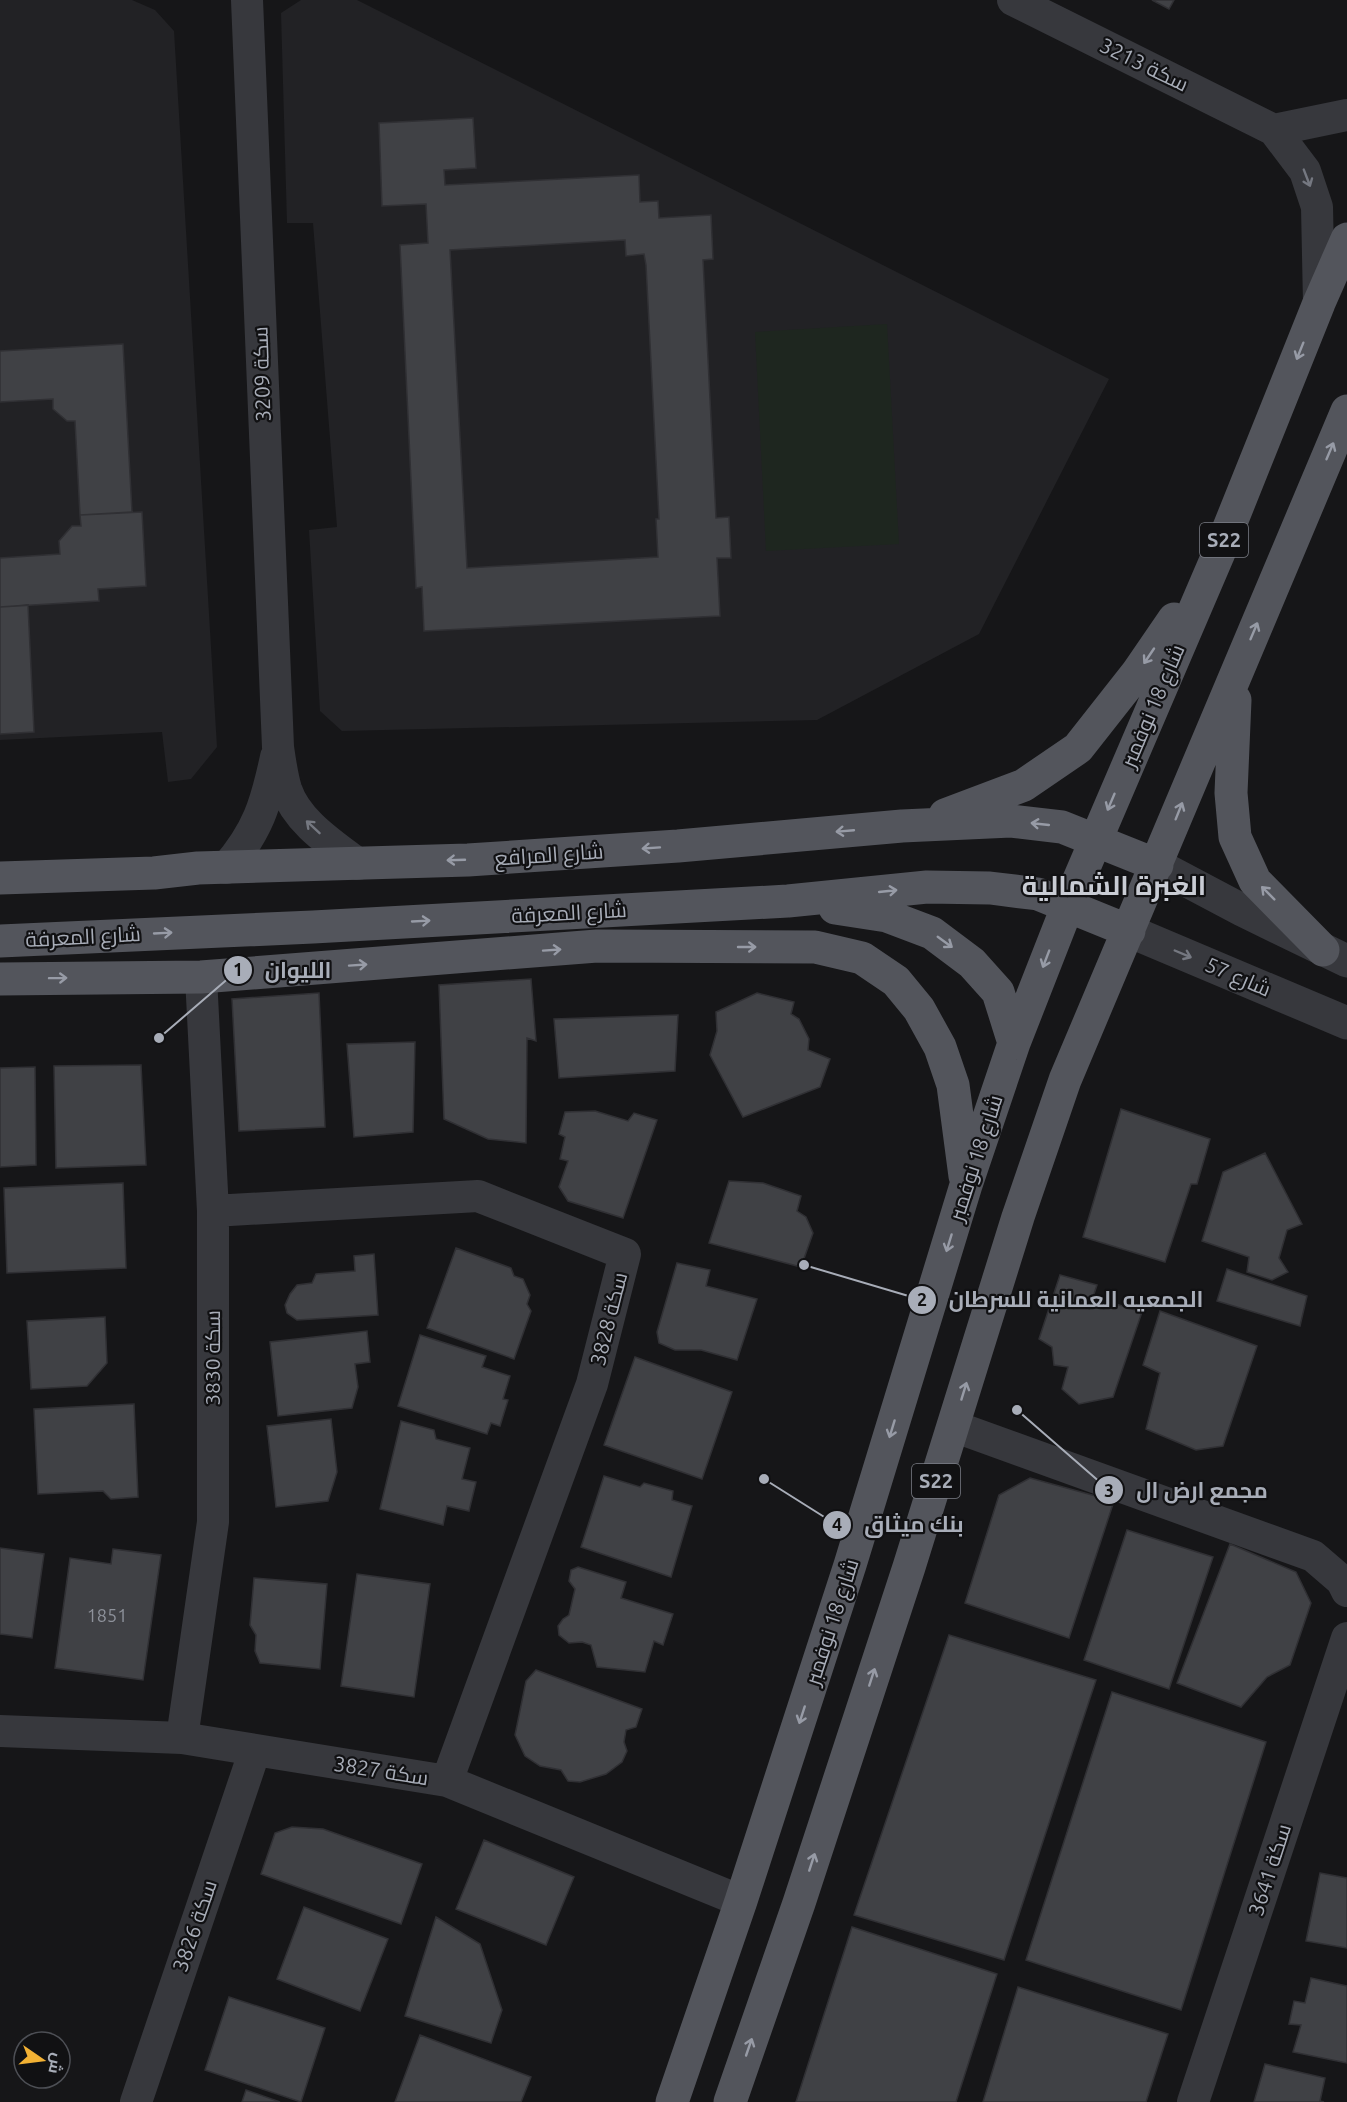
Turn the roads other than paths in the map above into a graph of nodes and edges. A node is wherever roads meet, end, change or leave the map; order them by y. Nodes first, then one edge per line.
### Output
1 (247, 0) edge
2 (1013, 0) edge
3 (1347, 115) edge
4 (1274, 130) junction
5 (1347, 239) edge
6 (1319, 303) junction
7 (1347, 411) edge
8 (1218, 555) junction
9 (1238, 669) junction
10 (278, 747) junction
11 (902, 826) junction
12 (1096, 839) junction
13 (358, 864) junction
14 (1157, 865) junction
15 (225, 868) junction
16 (0, 878) edge
17 (788, 901) junction
18 (1068, 905) junction
19 (1129, 931) junction
20 (0, 941) edge
21 (1335, 955) edge
22 (201, 976) junction
23 (0, 979) edge
24 (1347, 1023) edge
25 (1014, 1042) junction
26 (966, 1185) junction
27 (213, 1211) junction
28 (953, 1426) junction
29 (1347, 1591) edge
30 (1347, 1638) edge
31 (0, 1731) edge
32 (182, 1738) junction
33 (255, 1750) junction
34 (447, 1781) junction
35 (741, 1901) junction
36 (136, 2102) edge
37 (672, 2102) edge
38 (730, 2102) edge
39 (1193, 2102) edge

1 - 10 street, سكة 3209
2 - 4 street, سكة 3213
3 - 4 street
4 -> 6 street, سكة 3213
5 - 6 main road, شارع 18 نوفمبر / S22
6 -> 8 main road, شارع 18 نوفمبر / S22
9 -> 7 main road, S22
8 -> 11 main road
8 -> 12 main road, شارع 18 نوفمبر / S22
14 -> 9 main road, S22
21 -> 9 main road
13 -> 10 street, سكة 3209
10 - 15 street, سكة 3209
12 -> 11 main road, شارع المرافع
11 -> 13 main road, شارع المرافع
12 - 14 main road
12 - 18 main road, شارع 18 نوفمبر / S22
13 - 15 main road, شارع المرافع
14 - 19 main road, S22
14 - 21 street
15 - 16 main road, شارع المرافع
17 -> 18 main road, شارع المعرفة
20 -> 17 main road, شارع المعرفة
17 -> 25 main road
18 - 19 main road, شارع المعرفة
18 -> 25 main road, شارع 18 نوفمبر / S22
19 -> 24 street, شارع 57
28 -> 19 main road, S22
23 -> 22 main road
22 -> 26 main road
22 - 27 street, سكة 3830
25 - 26 main road, شارع 18 نوفمبر / S22
26 -> 35 main road, شارع 18 نوفمبر / S22
27 - 32 street, سكة 3830
27 - 34 street, سكة 3828
28 - 29 street
38 -> 28 main road, S22
30 - 39 street, سكة 3641
31 - 32 street, سكة 3827
32 - 33 street, سكة 3827
33 - 34 street, سكة 3827
33 - 36 street, سكة 3826
34 - 35 street, سكة 3827
35 - 37 main road, شارع 18 نوفمبر / S22

